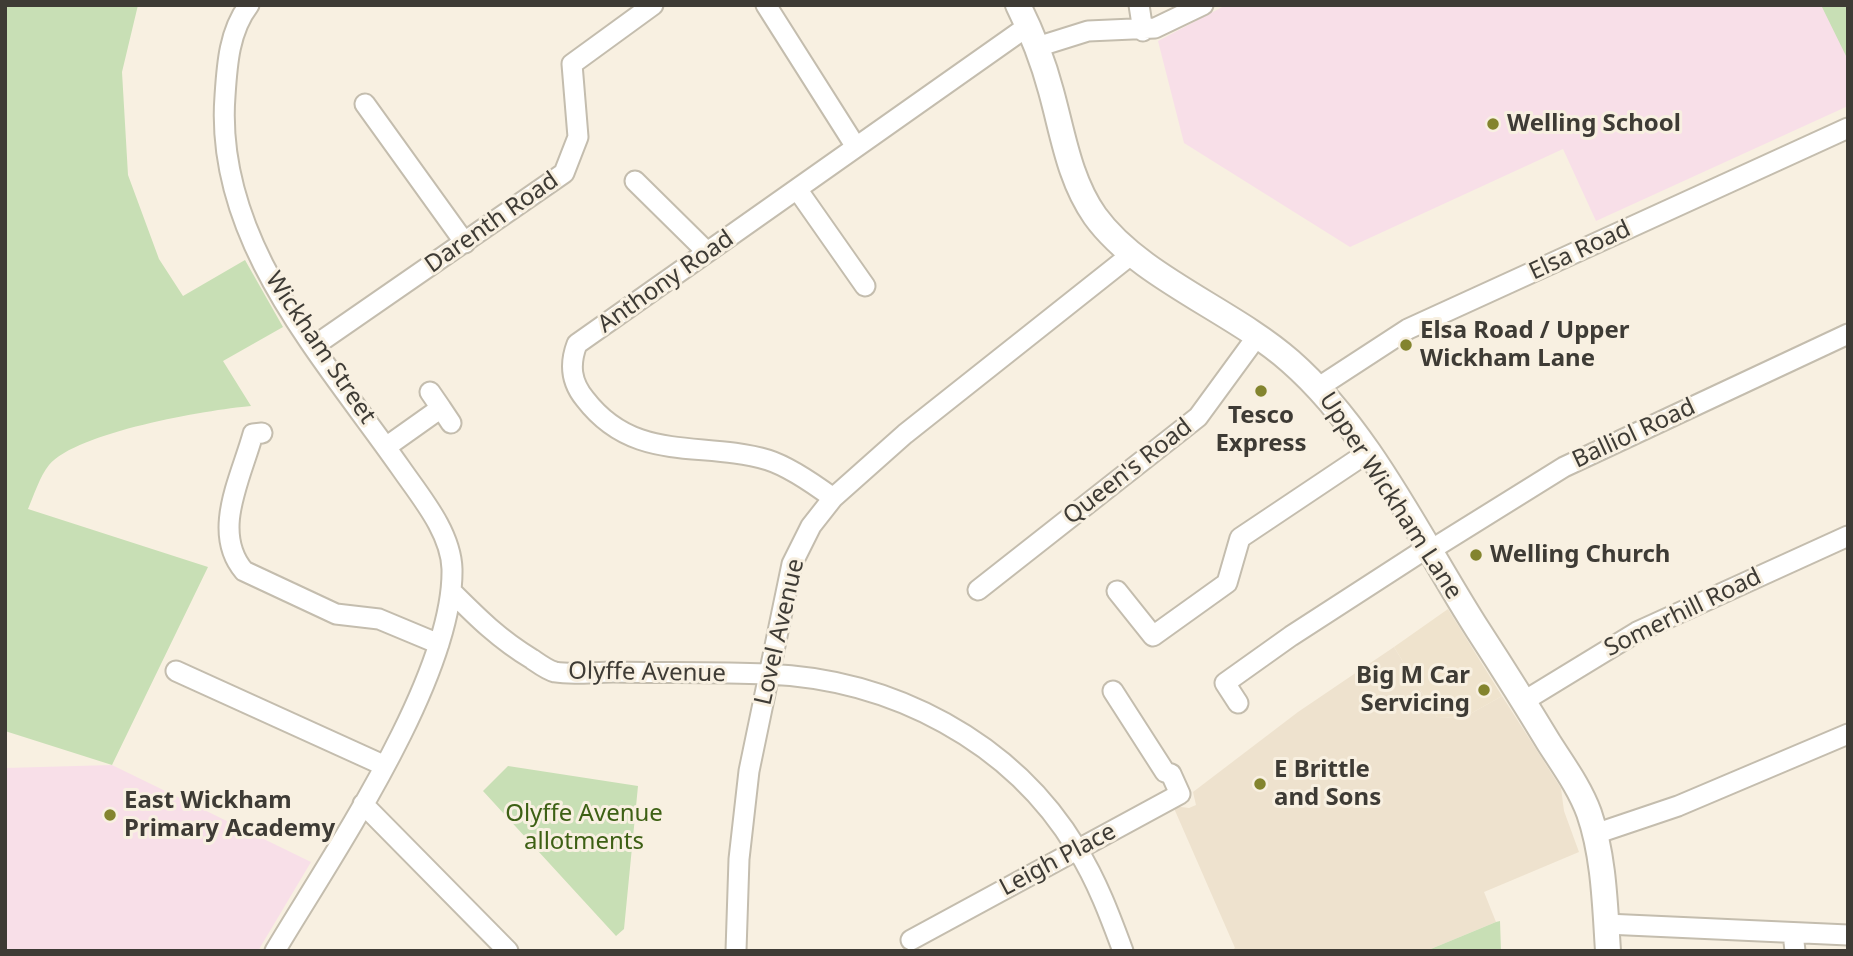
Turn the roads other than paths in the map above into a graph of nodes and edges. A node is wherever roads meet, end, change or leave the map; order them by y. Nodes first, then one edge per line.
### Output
1 (249, 5) edge
2 (653, 5) edge
3 (766, 5) edge
4 (1139, 5) edge
5 (1203, 5) edge
6 (1028, 26) edge
7 (1143, 31) junction
8 (365, 104) dead end
9 (1848, 128) edge
10 (856, 147) junction
11 (635, 181) dead end
12 (797, 189) junction
13 (465, 243) junction
14 (707, 252) junction
15 (1132, 254) junction
16 (865, 286) dead end
17 (1848, 334) edge
18 (1258, 335) junction
19 (314, 346) junction
20 (1319, 387) junction
21 (441, 408) dead end
22 (262, 433) dead end
23 (386, 447) junction
24 (1367, 453) junction
25 (833, 498) junction
26 (1848, 536) edge
27 (1428, 550) junction
28 (978, 590) dead end
29 (451, 591) junction
30 (1117, 591) dead end
31 (439, 644) junction
32 (176, 671) dead end
33 (769, 674) junction
34 (1113, 691) dead end
35 (1524, 701) junction
36 (1238, 703) dead end
37 (1848, 734) edge
38 (383, 765) junction
39 (363, 804) junction
40 (1595, 834) junction
41 (1077, 849) junction
42 (1606, 924) junction
43 (1848, 935) edge
44 (911, 940) dead end
45 (1794, 942) edge
46 (275, 951) edge
47 (508, 951) edge
48 (736, 951) edge
49 (1123, 951) edge
50 (1608, 951) edge

1 - 19 street, Wickham Street
2 - 13 street, Darenth Road
3 - 10 street
4 - 7 street
5 - 7 street, Anthony Road
6 - 7 street, Anthony Road
6 - 10 street, Anthony Road
6 - 15 main road, Upper Wickham Lane
8 - 13 street
9 - 20 street, Elsa Road
10 - 12 street, Anthony Road
11 - 14 street
12 - 14 street, Anthony Road
12 - 16 street
13 - 19 street, Darenth Road
14 - 25 street, Anthony Road
15 - 18 main road, Upper Wickham Lane
15 - 25 street, Lovel Avenue
17 - 27 street, Balliol Road
18 - 20 main road, Upper Wickham Lane
18 - 28 street, Queen's Road
19 - 23 street, Wickham Street
20 - 24 main road, Upper Wickham Lane
21 - 23 street, Wickham Street
22 - 31 street
23 - 29 street, Wickham Street
24 - 27 main road, Upper Wickham Lane
24 - 30 street
25 - 33 street, Lovel Avenue
26 - 35 street, Somerhill Road
27 - 35 main road, Upper Wickham Lane
27 - 36 street, Balliol Road
29 - 31 street, Wickham Street
29 - 33 street, Olyffe Avenue
31 - 38 street, Wickham Street
32 - 38 street
33 - 41 street, Olyffe Avenue
33 - 48 street, Lovel Avenue
34 - 41 street, Leigh Place
35 - 40 main road, Upper Wickham Lane
37 - 40 street
38 - 39 street, Wickham Street
39 - 46 street, Wickham Street
39 - 47 street
40 - 42 main road, Upper Wickham Lane
41 - 44 street, Leigh Place
41 - 49 street, Olyffe Avenue
42 - 45 street
42 - 50 main road, Upper Wickham Lane
43 - 45 street

